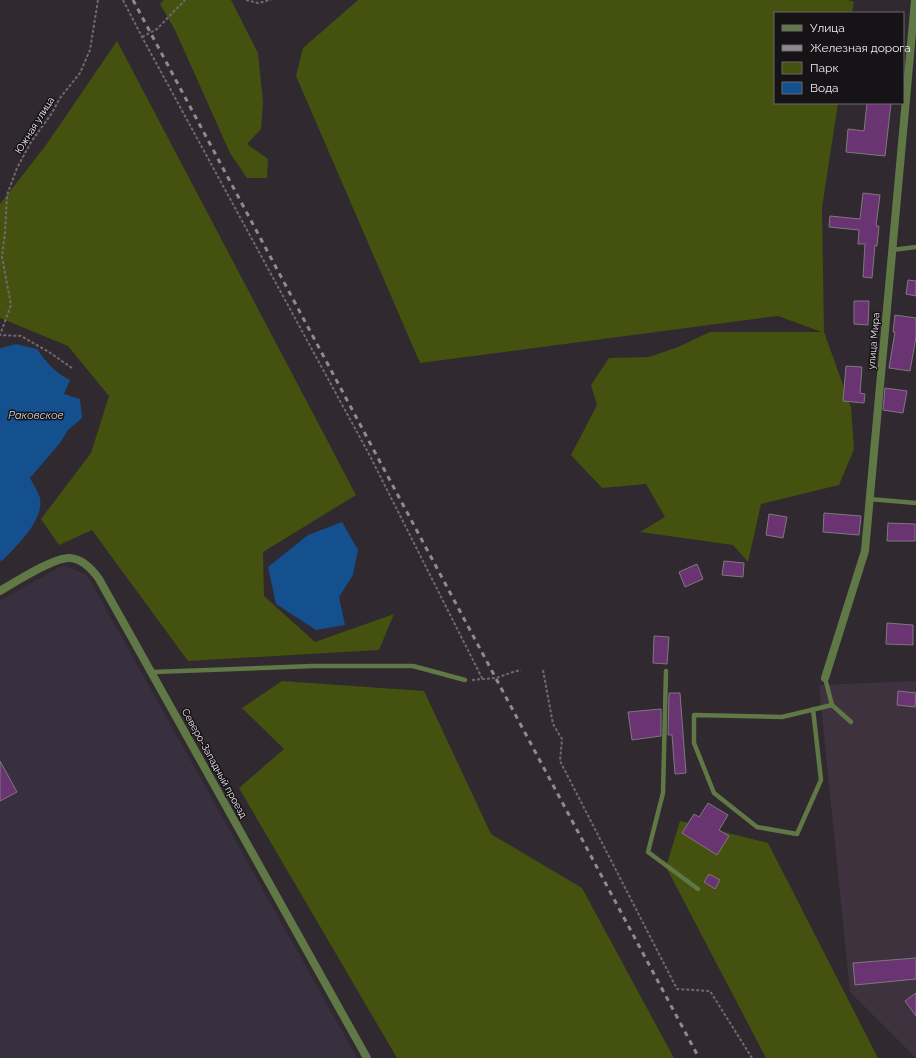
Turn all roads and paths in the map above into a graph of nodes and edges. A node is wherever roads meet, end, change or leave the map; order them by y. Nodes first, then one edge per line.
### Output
1 (98, 0) edge
2 (123, 0) edge
3 (184, 0) edge
4 (246, 0) edge
5 (270, 0) edge
6 (915, 0) edge
7 (142, 37) junction
8 (916, 247) edge
9 (892, 250) junction
10 (0, 335) edge
11 (72, 368) dead end
12 (869, 499) junction
13 (916, 503) edge
14 (0, 590) edge
15 (521, 670) dead end
16 (543, 670) dead end
17 (666, 671) dead end
18 (153, 672) junction
19 (825, 678) joint
20 (465, 680) joint
21 (483, 680) junction
22 (832, 705) junction
23 (813, 709) junction
24 (851, 722) dead end
25 (698, 890) dead end
26 (367, 1058) edge
27 (752, 1058) edge

1 - 10 path, Южная улица
2 - 7 path
3 - 7 path
4 - 5 path
6 - 9 street, улица Мира
7 - 21 path
8 - 9 lane
9 - 12 street, улица Мира
10 - 11 path
12 - 13 lane
12 - 19 street, улица Мира
14 - 18 street, Северо-Западный проезд
15 - 21 path
16 - 27 path
17 - 25 lane
18 - 20 lane
18 - 26 street, Северо-Западный проезд
19 - 22 lane
20 - 21 path
22 - 23 lane
22 - 24 lane
23 - 23 lane

